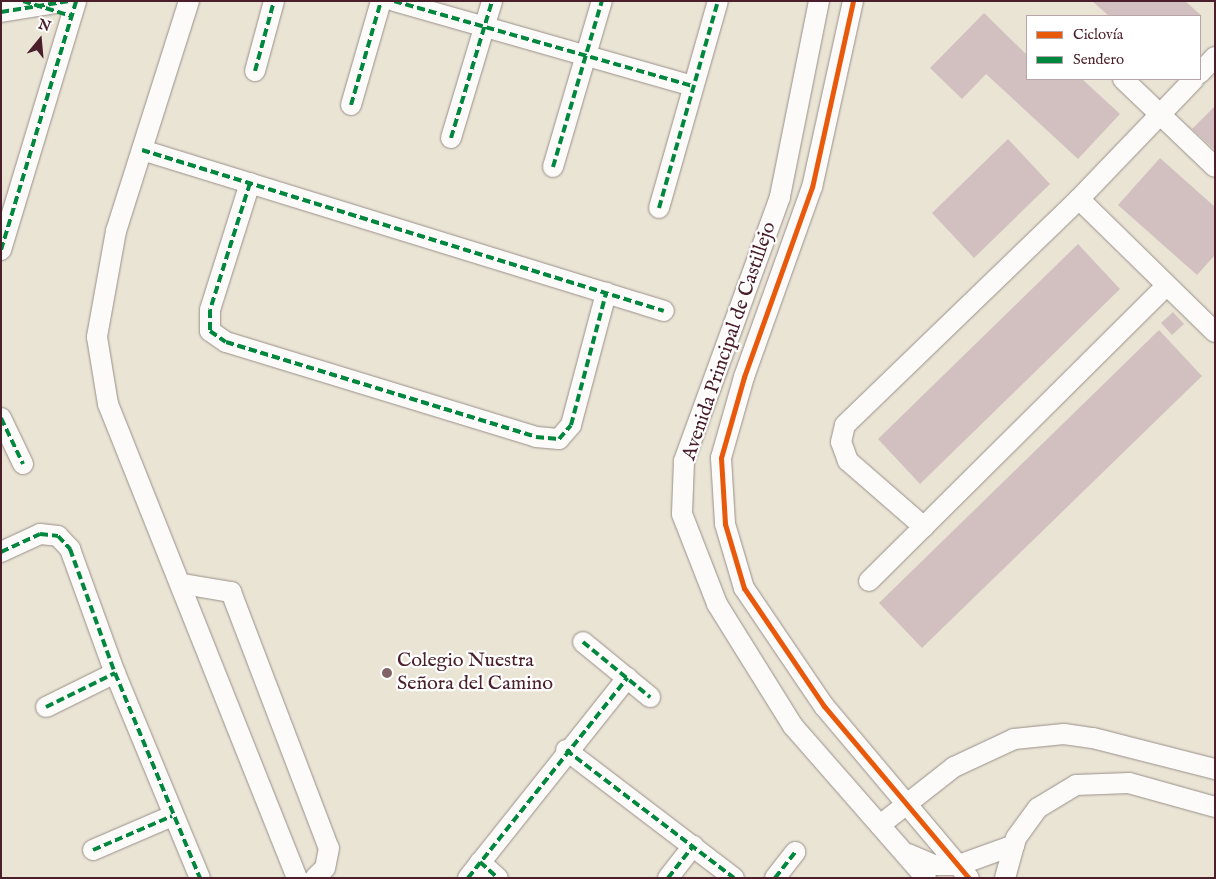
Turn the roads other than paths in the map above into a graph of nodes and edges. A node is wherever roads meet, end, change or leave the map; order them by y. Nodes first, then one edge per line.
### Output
1 (189, 1) edge
2 (274, 1) edge
3 (381, 1) edge
4 (394, 1) edge
5 (492, 1) edge
6 (602, 1) edge
7 (718, 1) edge
8 (819, 1) edge
9 (853, 1) edge
10 (31, 4) edge
11 (72, 6) edge
12 (1, 12) edge
13 (485, 27) junction
14 (586, 56) junction
15 (1215, 58) edge
16 (255, 71) dead end
17 (1201, 72) edge
18 (1124, 80) edge
19 (1193, 80) edge
20 (693, 86) junction
21 (351, 105) dead end
22 (1160, 114) junction
23 (451, 138) dead end
24 (142, 150) junction
25 (553, 167) dead end
26 (1215, 167) edge
27 (250, 183) junction
28 (1079, 199) junction
29 (659, 208) dead end
30 (1, 250) edge
31 (1166, 286) junction
32 (606, 293) junction
33 (664, 311) dead end
34 (1215, 332) edge
35 (1, 418) edge
36 (23, 464) dead end
37 (924, 527) junction
38 (1, 552) edge
39 (869, 581) dead end
40 (183, 584) junction
41 (583, 642) dead end
42 (114, 673) junction
43 (627, 678) junction
44 (650, 698) dead end
45 (46, 707) dead end
46 (566, 750) junction
47 (1215, 770) edge
48 (907, 802) junction
49 (1215, 807) edge
50 (172, 816) junction
51 (880, 826) junction
52 (1014, 845) junction
53 (693, 846) junction
54 (93, 850) dead end
55 (902, 851) junction
56 (795, 852) dead end
57 (480, 862) junction
58 (964, 872) edge
59 (200, 878) edge
60 (297, 878) edge
61 (315, 878) edge
62 (468, 878) edge
63 (498, 878) edge
64 (668, 878) edge
65 (734, 878) edge
66 (775, 878) edge
67 (926, 878) edge
68 (1005, 878) edge

1 - 24 street
2 - 16 street
3 - 21 street
4 - 13 street
5 - 13 street
6 - 14 street
7 - 20 street
8 - 51 street, Avenida Principal de Castillejo
9 - 48 street, Avenida Principal de Castillejo
10 - 11 street
10 - 12 street
11 - 30 street
13 - 14 street
13 - 23 street
14 - 20 street
14 - 25 street
15 - 17 street
18 - 22 street
19 - 22 street
20 - 29 street
22 - 26 street
22 - 28 street
24 - 27 street
24 - 40 street
27 - 32 street
27 - 32 street
28 - 31 street
28 - 37 street
31 - 34 street
31 - 37 street
32 - 33 street
35 - 36 street
37 - 39 street
38 - 42 street
40 - 60 street
40 - 61 street
41 - 43 street
42 - 45 street
42 - 50 street
43 - 44 street
43 - 46 street
46 - 53 street
46 - 57 street
47 - 48 street
48 - 51 street
48 - 58 street, Avenida Principal de Castillejo
49 - 52 street
50 - 54 street
50 - 59 street
51 - 55 street, Avenida Principal de Castillejo
52 - 58 street
52 - 68 street
53 - 64 street
53 - 65 street
55 - 58 street
55 - 67 street, Avenida Principal de Castillejo
56 - 66 street
57 - 62 street
57 - 63 street

